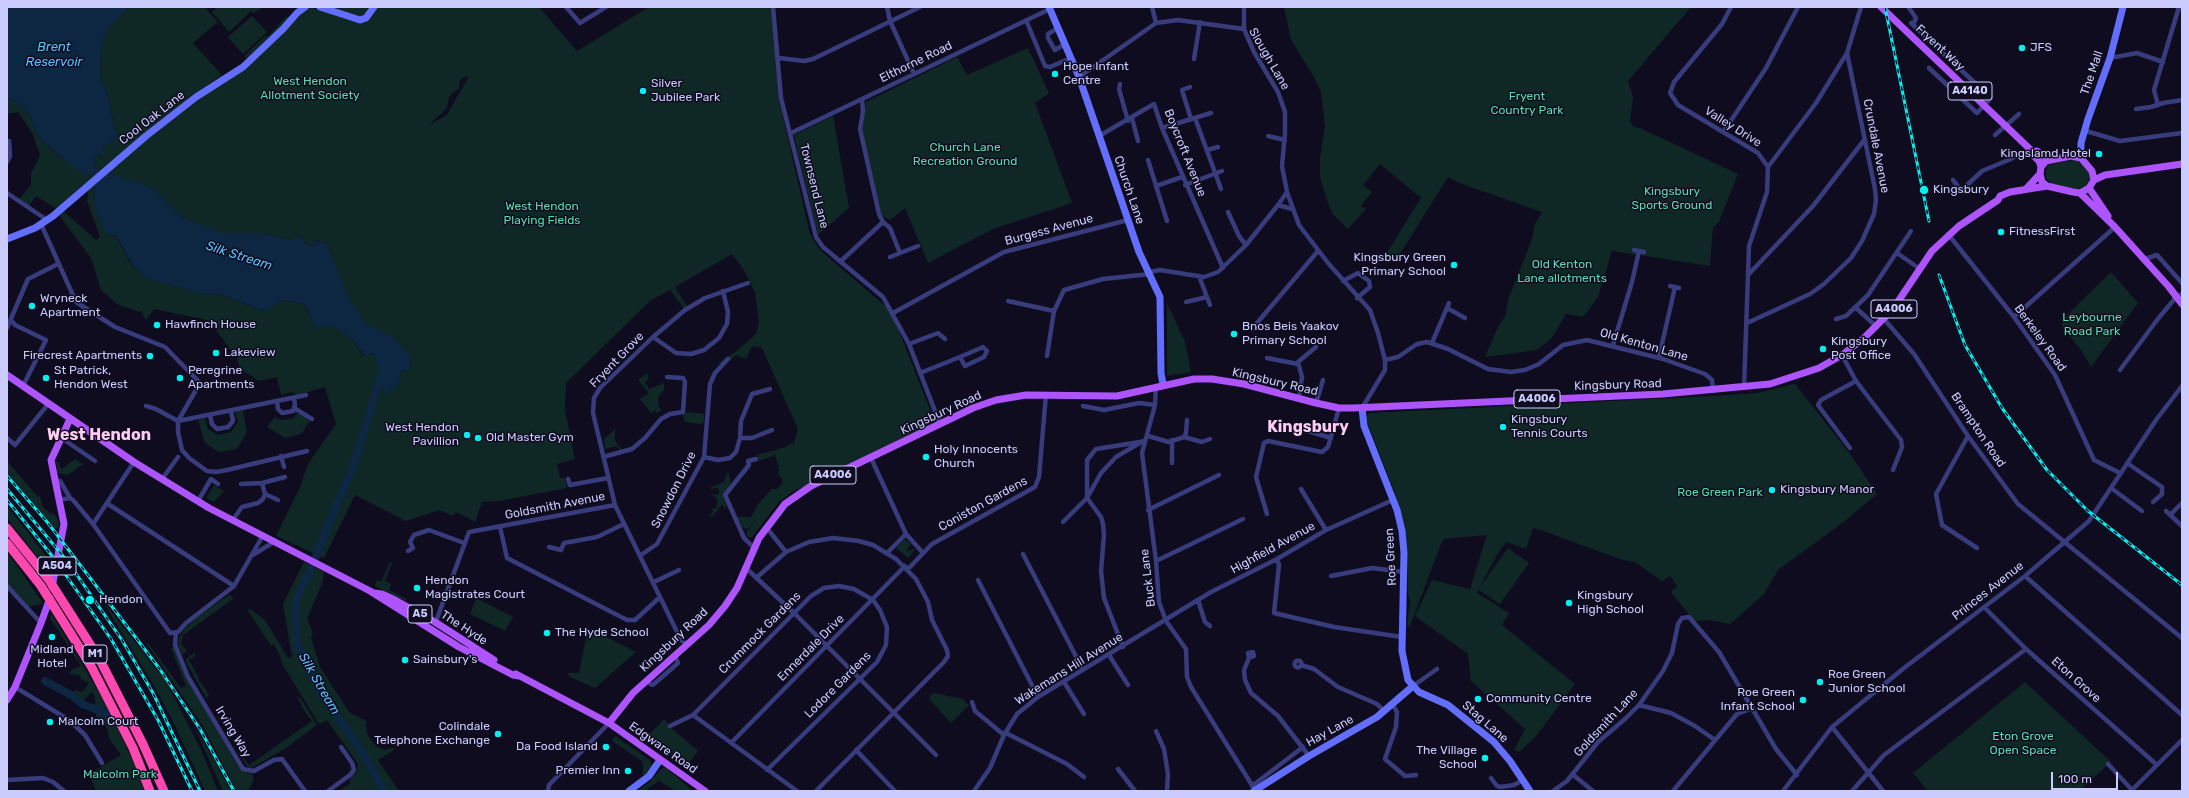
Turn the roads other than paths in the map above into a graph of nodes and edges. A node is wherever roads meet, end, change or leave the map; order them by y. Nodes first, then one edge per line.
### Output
1 (305, 7) edge
2 (320, 7) edge
3 (374, 7) edge
4 (566, 7) edge
5 (606, 7) edge
6 (773, 7) edge
7 (887, 7) edge
8 (920, 7) edge
9 (1152, 7) edge
10 (1244, 7) edge
11 (1731, 7) edge
12 (1798, 7) edge
13 (1862, 7) edge
14 (1881, 7) edge
15 (2123, 7) edge
16 (2179, 7) edge
17 (1049, 8) edge
18 (1910, 8) dead end
19 (1026, 20) junction
20 (890, 21) junction
21 (1200, 22) junction
22 (1156, 23) junction
23 (1912, 24) junction
24 (1058, 28) junction
25 (1244, 29) junction
26 (1905, 30) junction
27 (1065, 44) junction
28 (1847, 53) junction
29 (779, 58) junction
30 (1071, 58) junction
31 (2110, 58) junction
32 (1194, 59) dead end
33 (2163, 62) junction
34 (1929, 68) dead end
35 (914, 74) junction
36 (1079, 77) junction
37 (1120, 84) dead end
38 (1190, 86) dead end
39 (862, 99) junction
40 (2182, 100) edge
41 (1985, 105) junction
42 (2158, 105) junction
43 (2136, 109) dead end
44 (1211, 113) dead end
45 (2019, 114) dead end
46 (1193, 118) junction
47 (1130, 120) junction
48 (2006, 127) junction
49 (1162, 128) junction
50 (1724, 131) junction
51 (2086, 131) junction
52 (791, 133) junction
53 (2182, 133) edge
54 (1995, 135) dead end
55 (1099, 136) junction
56 (1268, 136) dead end
57 (1865, 139) junction
58 (1285, 140) junction
59 (9, 141) dead end
60 (1138, 141) dead end
61 (2081, 146) junction
62 (1218, 147) dead end
63 (1207, 150) junction
64 (2032, 152) junction
65 (2021, 153) dead end
66 (2071, 156) junction
67 (2081, 158) junction
68 (1148, 160) dead end
69 (2049, 160) junction
70 (7, 162) edge
71 (2182, 164) edge
72 (1768, 167) junction
73 (2041, 170) junction
74 (1222, 171) dead end
75 (2092, 171) junction
76 (1216, 174) junction
77 (2105, 175) junction
78 (1182, 177) junction
79 (1953, 180) dead end
80 (2094, 180) junction
81 (1186, 184) junction
82 (1156, 186) junction
83 (2047, 186) junction
84 (2027, 188) junction
85 (2089, 188) junction
86 (1221, 189) dead end
87 (1287, 192) junction
88 (2080, 192) junction
89 (7, 193) edge
90 (1278, 205) junction
91 (1292, 209) junction
92 (1228, 212) dead end
93 (1128, 220) junction
94 (1167, 221) dead end
95 (44, 222) junction
96 (883, 222) junction
97 (2114, 225) junction
98 (1911, 231) dead end
99 (1948, 234) junction
100 (7, 239) edge
101 (1246, 245) junction
102 (918, 246) dead end
103 (1318, 251) junction
104 (1644, 252) dead end
105 (900, 253) junction
106 (1897, 253) junction
107 (890, 257) dead end
108 (2144, 259) junction
109 (841, 261) junction
110 (58, 264) junction
111 (1223, 268) junction
112 (1920, 270) junction
113 (1150, 273) junction
114 (1748, 275) junction
115 (1199, 276) junction
116 (1343, 281) junction
117 (748, 283) dead end
118 (2182, 283) edge
119 (1675, 287) dead end
120 (723, 291) junction
121 (2180, 295) edge
122 (1207, 297) junction
123 (1357, 298) junction
124 (1008, 301) dead end
125 (1186, 302) dead end
126 (1449, 303) dead end
127 (2182, 304) edge
128 (1210, 305) dead end
129 (1447, 308) junction
130 (1856, 308) junction
131 (1054, 311) junction
132 (893, 313) junction
133 (2014, 317) junction
134 (1465, 318) dead end
135 (1836, 318) dead end
136 (1884, 319) junction
137 (11, 320) junction
138 (1747, 323) junction
139 (1877, 327) junction
140 (7, 328) edge
141 (1252, 328) dead end
142 (653, 337) junction
143 (944, 339) dead end
144 (1432, 343) junction
145 (909, 344) junction
146 (1613, 345) junction
147 (1316, 346) dead end
148 (1842, 355) junction
149 (960, 356) junction
150 (1046, 356) dead end
151 (1659, 357) junction
152 (1267, 358) dead end
153 (728, 359) dead end
154 (1385, 360) junction
155 (1298, 364) junction
156 (2120, 370) dead end
157 (920, 373) junction
158 (7, 374) edge
159 (666, 377) dead end
160 (1323, 380) dead end
161 (1856, 381) junction
162 (1159, 385) junction
163 (23, 386) junction
164 (2182, 386) edge
165 (1744, 388) junction
166 (770, 389) dead end
167 (1713, 391) junction
168 (1046, 394) junction
169 (306, 395) dead end
170 (1299, 397) junction
171 (294, 398) junction
172 (277, 401) junction
173 (49, 403) junction
174 (1316, 403) junction
175 (1155, 405) junction
176 (146, 406) dead end
177 (1083, 406) dead end
178 (294, 408) junction
179 (1338, 408) junction
180 (1362, 408) junction
181 (231, 410) junction
182 (210, 415) junction
183 (70, 419) junction
184 (312, 419) dead end
185 (1187, 420) dead end
186 (178, 421) junction
187 (940, 424) junction
188 (1291, 426) dead end
189 (772, 430) dead end
190 (1148, 436) junction
191 (1968, 436) junction
192 (60, 437) junction
193 (1184, 437) junction
194 (7, 438) edge
195 (740, 438) junction
196 (1331, 438) junction
197 (1210, 439) dead end
198 (1172, 440) junction
199 (1143, 441) junction
200 (1850, 448) dead end
201 (307, 451) dead end
202 (281, 456) junction
203 (178, 457) dead end
204 (603, 457) junction
205 (704, 457) junction
206 (871, 458) junction
207 (756, 459) dead end
208 (95, 461) dead end
209 (134, 462) junction
210 (1172, 463) dead end
211 (2127, 463) junction
212 (284, 467) dead end
213 (1893, 470) dead end
214 (2120, 473) junction
215 (1219, 475) dead end
216 (285, 477) dead end
217 (608, 478) junction
218 (162, 479) junction
219 (568, 479) dead end
220 (60, 481) dead end
221 (262, 483) junction
222 (218, 484) dead end
223 (241, 484) dead end
224 (2111, 488) junction
225 (1301, 489) dead end
226 (265, 494) junction
227 (70, 498) junction
228 (1086, 498) junction
229 (59, 500) junction
230 (198, 500) junction
231 (278, 500) dead end
232 (1393, 500) junction
233 (2153, 502) dead end
234 (2182, 503) edge
235 (108, 504) junction
236 (615, 505) junction
237 (1148, 510) junction
238 (2142, 511) dead end
239 (1268, 514) dead end
240 (1243, 519) dead end
241 (232, 521) junction
242 (1063, 522) dead end
243 (93, 524) junction
244 (624, 524) junction
245 (2182, 526) edge
246 (500, 527) junction
247 (766, 527) junction
248 (7, 528) edge
249 (1326, 530) junction
250 (906, 534) junction
251 (262, 536) junction
252 (274, 542) junction
253 (2066, 542) junction
254 (7, 543) edge
255 (464, 543) junction
256 (549, 547) dead end
257 (754, 548) junction
258 (1977, 548) dead end
259 (408, 551) dead end
260 (786, 552) junction
261 (887, 553) junction
262 (923, 553) junction
263 (1023, 554) dead end
264 (641, 555) junction
265 (250, 557) junction
266 (1276, 559) junction
267 (1156, 561) junction
268 (746, 568) junction
269 (906, 568) junction
270 (679, 570) dead end
271 (1404, 572) junction
272 (1330, 576) dead end
273 (2025, 576) junction
274 (756, 578) junction
275 (978, 580) dead end
276 (654, 582) junction
277 (7, 586) edge
278 (234, 586) junction
279 (12, 591) junction
280 (374, 593) junction
281 (7, 595) edge
282 (660, 597) junction
283 (873, 600) junction
284 (1198, 600) junction
285 (1984, 607) junction
286 (794, 612) junction
287 (1166, 621) junction
288 (436, 622) junction
289 (42, 624) junction
290 (1210, 626) dead end
291 (432, 630) junction
292 (176, 632) junction
293 (1402, 637) junction
294 (2182, 638) edge
295 (687, 645) junction
296 (827, 645) junction
297 (1123, 647) junction
298 (2026, 649) junction
299 (1109, 655) junction
300 (1249, 658) dead end
301 (1301, 665) dead end
302 (1083, 670) junction
303 (1437, 670) dead end
304 (519, 676) junction
305 (860, 678) junction
306 (1064, 682) junction
307 (1128, 685) dead end
308 (1413, 686) junction
309 (15, 687) junction
310 (1038, 697) junction
311 (7, 700) edge
312 (972, 702) dead end
313 (1393, 705) junction
314 (1639, 705) junction
315 (1753, 708) junction
316 (895, 712) junction
317 (1385, 712) junction
318 (1084, 714) dead end
319 (693, 715) junction
320 (2182, 715) edge
321 (609, 723) junction
322 (670, 726) dead end
323 (1832, 727) junction
324 (1156, 731) dead end
325 (1005, 734) junction
326 (1715, 740) junction
327 (2182, 740) edge
328 (731, 743) junction
329 (341, 747) dead end
330 (1303, 747) junction
331 (856, 750) junction
332 (936, 755) dead end
333 (1309, 756) junction
334 (660, 760) junction
335 (102, 763) dead end
336 (2108, 764) dead end
337 (2157, 765) junction
338 (1118, 769) dead end
339 (767, 770) junction
340 (1868, 772) junction
341 (1572, 774) junction
342 (1416, 775) dead end
343 (1797, 775) junction
344 (1084, 776) dead end
345 (1491, 778) dead end
346 (7, 780) edge
347 (1523, 780) junction
348 (695, 788) edge
349 (1254, 789) edge
350 (64, 791) edge
351 (150, 791) edge
352 (164, 791) edge
353 (305, 791) edge
354 (328, 791) edge
355 (548, 791) edge
356 (629, 791) edge
357 (705, 791) edge
358 (798, 791) edge
359 (816, 791) edge
360 (895, 791) edge
361 (974, 791) edge
362 (1135, 791) edge
363 (1167, 791) edge
364 (1530, 791) edge
365 (1553, 791) edge
366 (1593, 791) edge
367 (1673, 791) edge
368 (1783, 791) edge
369 (1852, 791) edge
370 (1883, 791) edge
371 (2132, 791) edge

1 - 95 street, Cool Oak Lane
2 - 3 street
4 - 5 street
6 - 29 street, Townsend Lane
7 - 20 street
8 - 20 street
9 - 22 street
10 - 25 street
11 - 50 street, Valley Drive
12 - 50 street
13 - 28 street
14 - 26 main road, Fryent Way / A4140
15 - 31 street, The Mall
16 - 33 street
17 - 19 street, Elthorne Road
17 - 24 street, Church Lane
18 - 23 street
19 - 30 street
19 - 35 street, Elthorne Road
20 - 29 street
20 - 35 street
21 - 22 street, Slough Lane
21 - 25 street, Slough Lane
21 - 32 street
22 - 36 street, Slough Lane
23 - 26 street
23 - 41 street, Fryent Way
24 - 27 street, Church Lane
24 - 27 street
25 - 58 street, Slough Lane
26 - 41 main road, Fryent Way / A4140
27 - 30 street, Church Lane
28 - 57 street, Crundale Avenue
28 - 72 street
29 - 52 street, Townsend Lane
30 - 36 street, Church Lane
31 - 33 street
31 - 51 street, The Mall
33 - 42 street
34 - 41 street
35 - 39 street, Elthorne Road
36 - 55 street, Church Lane
37 - 47 street
38 - 46 street
39 - 52 street, Elthorne Road
39 - 96 street
40 - 42 street
41 - 48 main road, Fryent Way / A4140
42 - 43 street
44 - 46 street
45 - 48 street
46 - 49 street
46 - 63 street
47 - 49 street, Boycroft Avenue
47 - 55 street, Boycroft Avenue
47 - 60 street
48 - 54 street
48 - 64 main road, Fryent Way / A4140
49 - 78 street, Boycroft Avenue
50 - 72 street, Valley Drive
51 - 53 street
51 - 61 street, The Mall
52 - 109 street, Townsend Lane
55 - 93 street, Church Lane
56 - 58 street
57 - 114 street
57 - 138 street, Crundale Avenue
58 - 87 street, Slough Lane
59 - 70 street
61 - 66 street, The Mall
61 - 67 street, The Mall
62 - 63 street
63 - 76 street
64 - 69 main road, Fryent Way / A4140
64 - 73 main road, Fryent Way / A4140
65 - 79 street
66 - 67 main road
66 - 69 main road
67 - 75 main road
68 - 82 street
69 - 73 main road
71 - 77 main road
72 - 114 street
73 - 83 main road
73 - 84 main road, Kingsbury Road / A4006
74 - 76 street
75 - 77 main road
75 - 80 main road
76 - 81 street
76 - 86 street
77 - 80 main road
78 - 81 street, Boycroft Avenue
78 - 82 street
80 - 85 main road
81 - 111 street, Boycroft Avenue
82 - 94 street
83 - 84 main road, Kingsbury Road / A4006
83 - 88 main road
84 - 99 main road, Kingsbury Road / A4006
85 - 88 main road
85 - 97 main road
87 - 90 street
87 - 91 street, Slough Lane
88 - 97 main road
89 - 95 street
90 - 91 street
90 - 101 street
91 - 103 street, Slough Lane
92 - 101 street
93 - 113 street, Church Lane
93 - 132 street, Burgess Avenue
95 - 100 street, Cool Oak Lane
95 - 110 street
96 - 105 street
96 - 109 street
97 - 108 main road
97 - 133 street
98 - 106 street
99 - 112 main road, Kingsbury Road / A4006
99 - 133 street, Berkeley Road
101 - 111 street
102 - 105 street
103 - 116 street, Slough Lane
103 - 141 street
104 - 146 street
105 - 107 street
106 - 112 street
106 - 130 street
108 - 118 street
108 - 121 main road
109 - 132 street, Townsend Lane
110 - 137 street
110 - 186 street
111 - 115 street
112 - 136 main road, Kingsbury Road / A4006
113 - 115 street
113 - 131 street
113 - 162 street, Church Lane
114 - 138 street
115 - 122 street
116 - 123 street, Slough Lane
116 - 123 street
117 - 120 street, Fryent Grove
119 - 151 street
120 - 142 street, Fryent Grove
120 - 142 street
121 - 127 main road
121 - 156 street
122 - 125 street
122 - 128 street
123 - 154 street, Slough Lane
124 - 131 street
126 - 129 street
129 - 134 street
129 - 144 street
130 - 135 street
130 - 139 street
131 - 150 street
132 - 145 street, Townsend Lane
133 - 214 street, Berkeley Road
136 - 139 main road, Kingsbury Road / A4006
136 - 191 street, Brampton Road
137 - 140 street
137 - 163 street
138 - 165 street
139 - 148 main road, Kingsbury Road / A4006
142 - 204 street, Fryent Grove
143 - 145 street
144 - 146 street, Old Kenton Lane
144 - 154 street
145 - 157 street, Townsend Lane
146 - 151 street, Old Kenton Lane
147 - 155 street
148 - 161 street
148 - 165 main road, Kingsbury Road / A4006
149 - 149 street
149 - 157 street
151 - 167 street, Old Kenton Lane
152 - 155 street
153 - 205 street, Snowdon Drive
154 - 180 street
155 - 170 street
157 - 187 street, Townsend Lane
158 - 163 main road, A5
159 - 204 street
160 - 174 street
161 - 200 street
161 - 213 street
162 - 168 main road, Kingsbury Road / A4006
162 - 170 main road, Kingsbury Road / A4006
162 - 175 street
163 - 173 main road, A5
164 - 211 street, Princes Avenue
165 - 167 main road, Kingsbury Road / A4006
166 - 195 street
167 - 180 main road, Kingsbury Road / A4006
168 - 187 main road, Kingsbury Road / A4006
168 - 262 street, Coniston Gardens
169 - 171 street
170 - 174 main road, Kingsbury Road / A4006
171 - 172 street
171 - 178 street
172 - 178 street
172 - 181 street
173 - 183 main road, A5
173 - 194 street
174 - 179 main road, Kingsbury Road / A4006
175 - 177 street
175 - 190 street
176 - 186 street
178 - 184 street
179 - 180 main road, Kingsbury Road / A4006
179 - 196 street
180 - 232 street, Roe Green
181 - 182 street
181 - 182 street
182 - 186 street
183 - 192 main road, A504
183 - 209 main road, A5
185 - 193 street
186 - 202 street
187 - 206 main road, Kingsbury Road / A4006
188 - 196 street
189 - 195 street
190 - 198 street
190 - 199 street
191 - 253 street, Brampton Road
191 - 258 street
192 - 208 street
192 - 229 main road, A504
193 - 197 street
193 - 198 street
195 - 205 street
196 - 239 street
198 - 210 street
199 - 228 street
199 - 228 street
199 - 237 street, Buck Lane
201 - 202 street
202 - 212 street
203 - 218 street
204 - 217 street, Fryent Grove
205 - 264 street, Snowdon Drive
206 - 247 main road, Kingsbury Road / A4006
206 - 250 street
207 - 257 street
209 - 218 main road, A5
209 - 235 street
211 - 214 street, Princes Avenue
211 - 233 street
214 - 224 street, Princes Avenue
215 - 237 street
216 - 221 street
217 - 219 street
217 - 236 street, Fryent Grove
218 - 230 main road, A5
220 - 227 street
221 - 223 street
221 - 226 street
222 - 230 street
224 - 238 street
224 - 253 street, Princes Avenue
225 - 249 street
226 - 231 street
226 - 241 street
227 - 229 street
227 - 243 street
228 - 242 street
228 - 297 street
229 - 289 main road, A504
230 - 241 main road, A5
232 - 249 street, Highfield Avenue
232 - 271 street, Roe Green
234 - 245 street
235 - 243 street
235 - 278 street
236 - 244 street, Goldsmith Avenue
236 - 246 street, Goldsmith Avenue
237 - 267 street, Buck Lane
240 - 267 street
241 - 251 main road, A5
243 - 292 street
244 - 256 street
244 - 264 street, Goldsmith Avenue
246 - 255 street, Goldsmith Avenue
246 - 282 street
247 - 257 main road, Kingsbury Road / A4006
247 - 260 street
248 - 352 highway, M1
249 - 266 street, Highfield Avenue
250 - 261 street
250 - 262 street
251 - 252 main road, The Hyde / A5
251 - 265 street
252 - 265 street
252 - 280 main road, The Hyde / A5
253 - 273 street, Princes Avenue
253 - 294 street, Brampton Road
254 - 351 highway, M1
255 - 259 street
255 - 288 street, Goldsmith Avenue
257 - 268 main road, Kingsbury Road / A4006
260 - 261 street
260 - 274 street
261 - 269 street
262 - 269 street, Coniston Gardens
263 - 302 street
264 - 276 street, Goldsmith Avenue
265 - 278 street
266 - 284 street, Highfield Avenue
266 - 293 street
267 - 287 street, Buck Lane
268 - 274 street
268 - 295 main road, Kingsbury Road / A4006
269 - 283 street, Ennerdale Drive
269 - 316 street
270 - 276 street
271 - 272 street
271 - 293 street, Roe Green
273 - 285 street, Princes Avenue
273 - 320 street
274 - 286 street
275 - 310 street
276 - 282 street, Goldsmith Avenue
277 - 279 street
278 - 292 street
279 - 281 street
279 - 289 street
280 - 288 main road, The Hyde / A5
280 - 291 main road, The Hyde / A5
282 - 295 street, Goldsmith Avenue
283 - 286 street, Crummock Gardens
283 - 296 street, Ennerdale Drive
283 - 305 street, Lodore Gardens
284 - 287 street, Highfield Avenue
284 - 290 street
285 - 298 street, Eton Grove
285 - 323 street, Princes Avenue
286 - 296 street
286 - 319 street, Crummock Gardens
287 - 297 street, Wakemans Hill Avenue
287 - 349 street, Buck Lane
288 - 291 street, Goldsmith Avenue
288 - 304 main road, The Hyde / A5
289 - 309 main road, A504
291 - 304 main road, The Hyde / A5
292 - 353 street, Irving Way
293 - 308 street, Roe Green
295 - 321 main road, Kingsbury Road / A4006
296 - 305 street
296 - 328 street, Ennerdale Drive
297 - 299 street, Wakemans Hill Avenue
298 - 337 street, Eton Grove
298 - 340 street
299 - 302 street, Wakemans Hill Avenue
299 - 307 street
300 - 330 street
301 - 317 street
302 - 306 street, Wakemans Hill Avenue
303 - 308 street
304 - 321 main road, The Hyde / A5
305 - 316 street
305 - 339 street, Lodore Gardens
306 - 310 street, Wakemans Hill Avenue
306 - 318 street
308 - 313 street, Hay Lane
308 - 347 street, Stag Lane
309 - 311 main road, A504
309 - 335 street
310 - 325 street, Wakemans Hill Avenue
312 - 325 street
313 - 317 street, Hay Lane
313 - 342 street
314 - 315 street, Goldsmith Lane
314 - 326 street
314 - 341 street, Goldsmith Lane
315 - 326 street
315 - 343 street
316 - 331 street
316 - 332 street
317 - 333 street, Hay Lane
319 - 322 street
319 - 328 street
321 - 334 main road, Edgware Road / A5
321 - 355 street
323 - 340 street
323 - 343 street, Princes Avenue
324 - 363 street
325 - 344 street
325 - 361 street, Wakemans Hill Avenue
326 - 367 street
327 - 337 street
328 - 339 street
329 - 354 street
330 - 333 street
330 - 349 street
331 - 359 street
331 - 360 street
333 - 349 street, Hay Lane
334 - 348 main road, Edgware Road / A5
334 - 356 street
336 - 371 street
337 - 371 street
338 - 362 street
339 - 358 street
340 - 369 street
340 - 370 street
341 - 365 street, Goldsmith Lane
341 - 366 street
343 - 368 street, Princes Avenue
345 - 347 street
346 - 350 street
347 - 364 street, Stag Lane
348 - 357 main road, Edgware Road / A5

